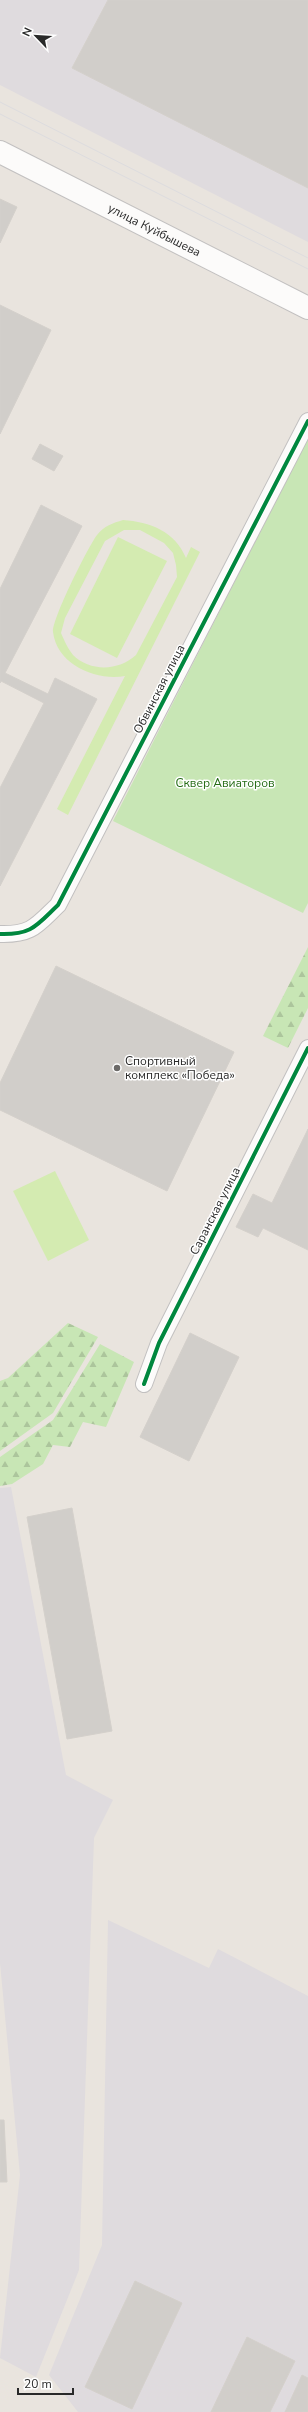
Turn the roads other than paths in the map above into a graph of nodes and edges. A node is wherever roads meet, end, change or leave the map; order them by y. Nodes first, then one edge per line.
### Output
1 (0, 152) edge
2 (308, 308) edge
3 (308, 421) edge
4 (0, 934) edge
5 (308, 1048) edge
6 (144, 1384) dead end

1 - 2 main road, улица Куйбышева
3 - 4 street, Обвинская улица
5 - 6 street, Саранская улица

